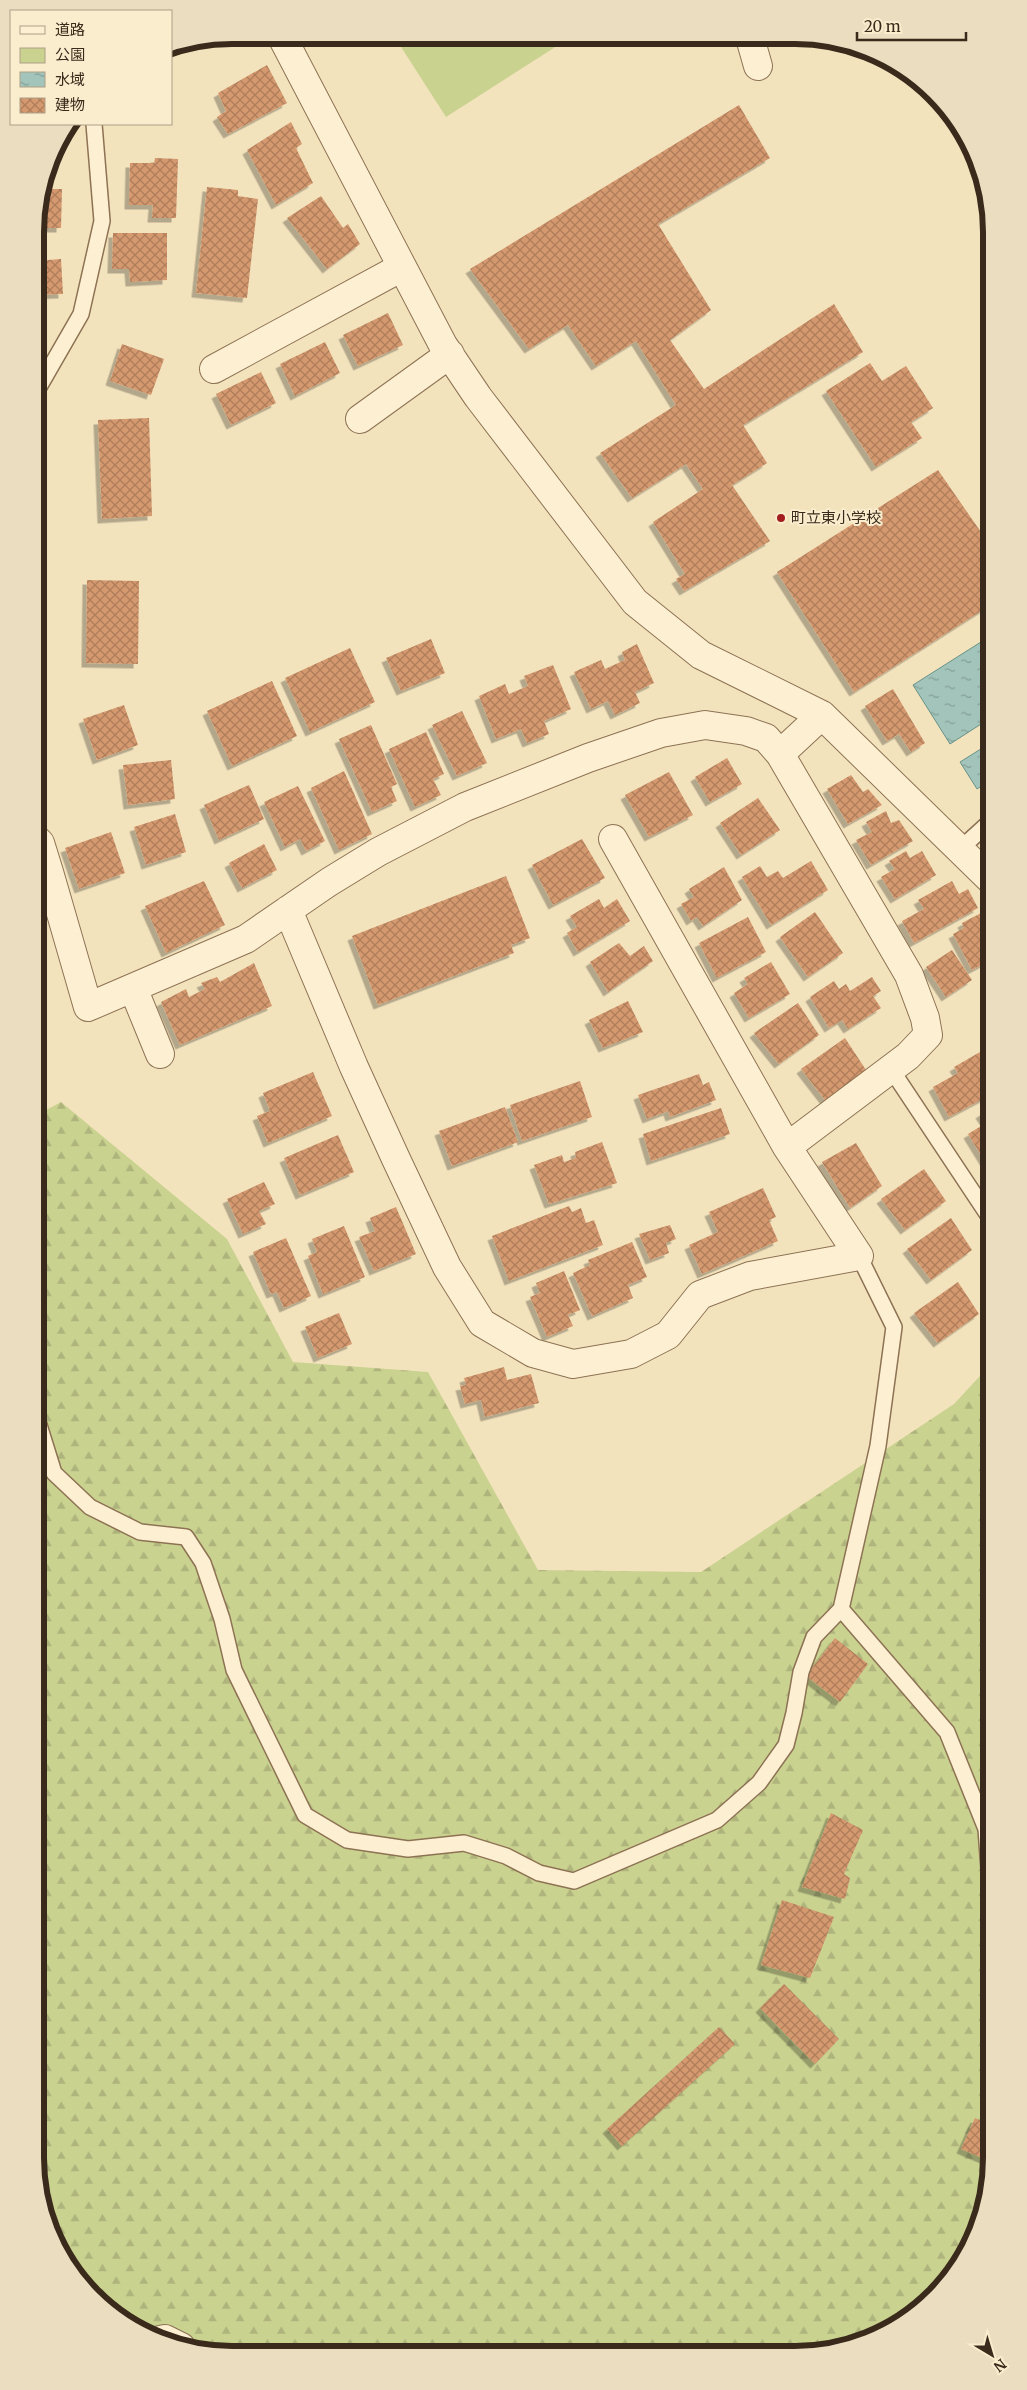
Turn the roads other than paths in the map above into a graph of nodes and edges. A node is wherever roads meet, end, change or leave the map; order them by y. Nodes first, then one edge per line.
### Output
1 (286, 44) edge
2 (752, 44) edge
3 (758, 66) dead end
4 (94, 125) edge
5 (402, 267) junction
6 (450, 354) junction
7 (214, 369) dead end
8 (44, 378) edge
9 (360, 419) dead end
10 (822, 715) junction
11 (780, 754) junction
12 (983, 828) edge
13 (613, 839) dead end
14 (959, 850) junction
15 (44, 856) edge
16 (983, 872) edge
17 (288, 910) junction
18 (133, 988) junction
19 (160, 1054) dead end
20 (891, 1069) junction
21 (787, 1147) junction
22 (983, 1207) edge
23 (859, 1256) junction
24 (44, 1441) edge
25 (841, 1609) junction
26 (983, 1822) edge

1 - 5 street
2 - 3 street
4 - 8 lane
5 - 6 street
5 - 7 street
6 - 9 street
6 - 10 street
10 - 11 street
10 - 14 street
11 - 17 street
11 - 20 street
12 - 14 lane
13 - 21 street
14 - 16 street
15 - 18 street
17 - 18 street
17 - 23 street
18 - 19 street
20 - 21 street
20 - 22 lane
21 - 23 street
23 - 25 lane
24 - 25 lane
25 - 26 lane

